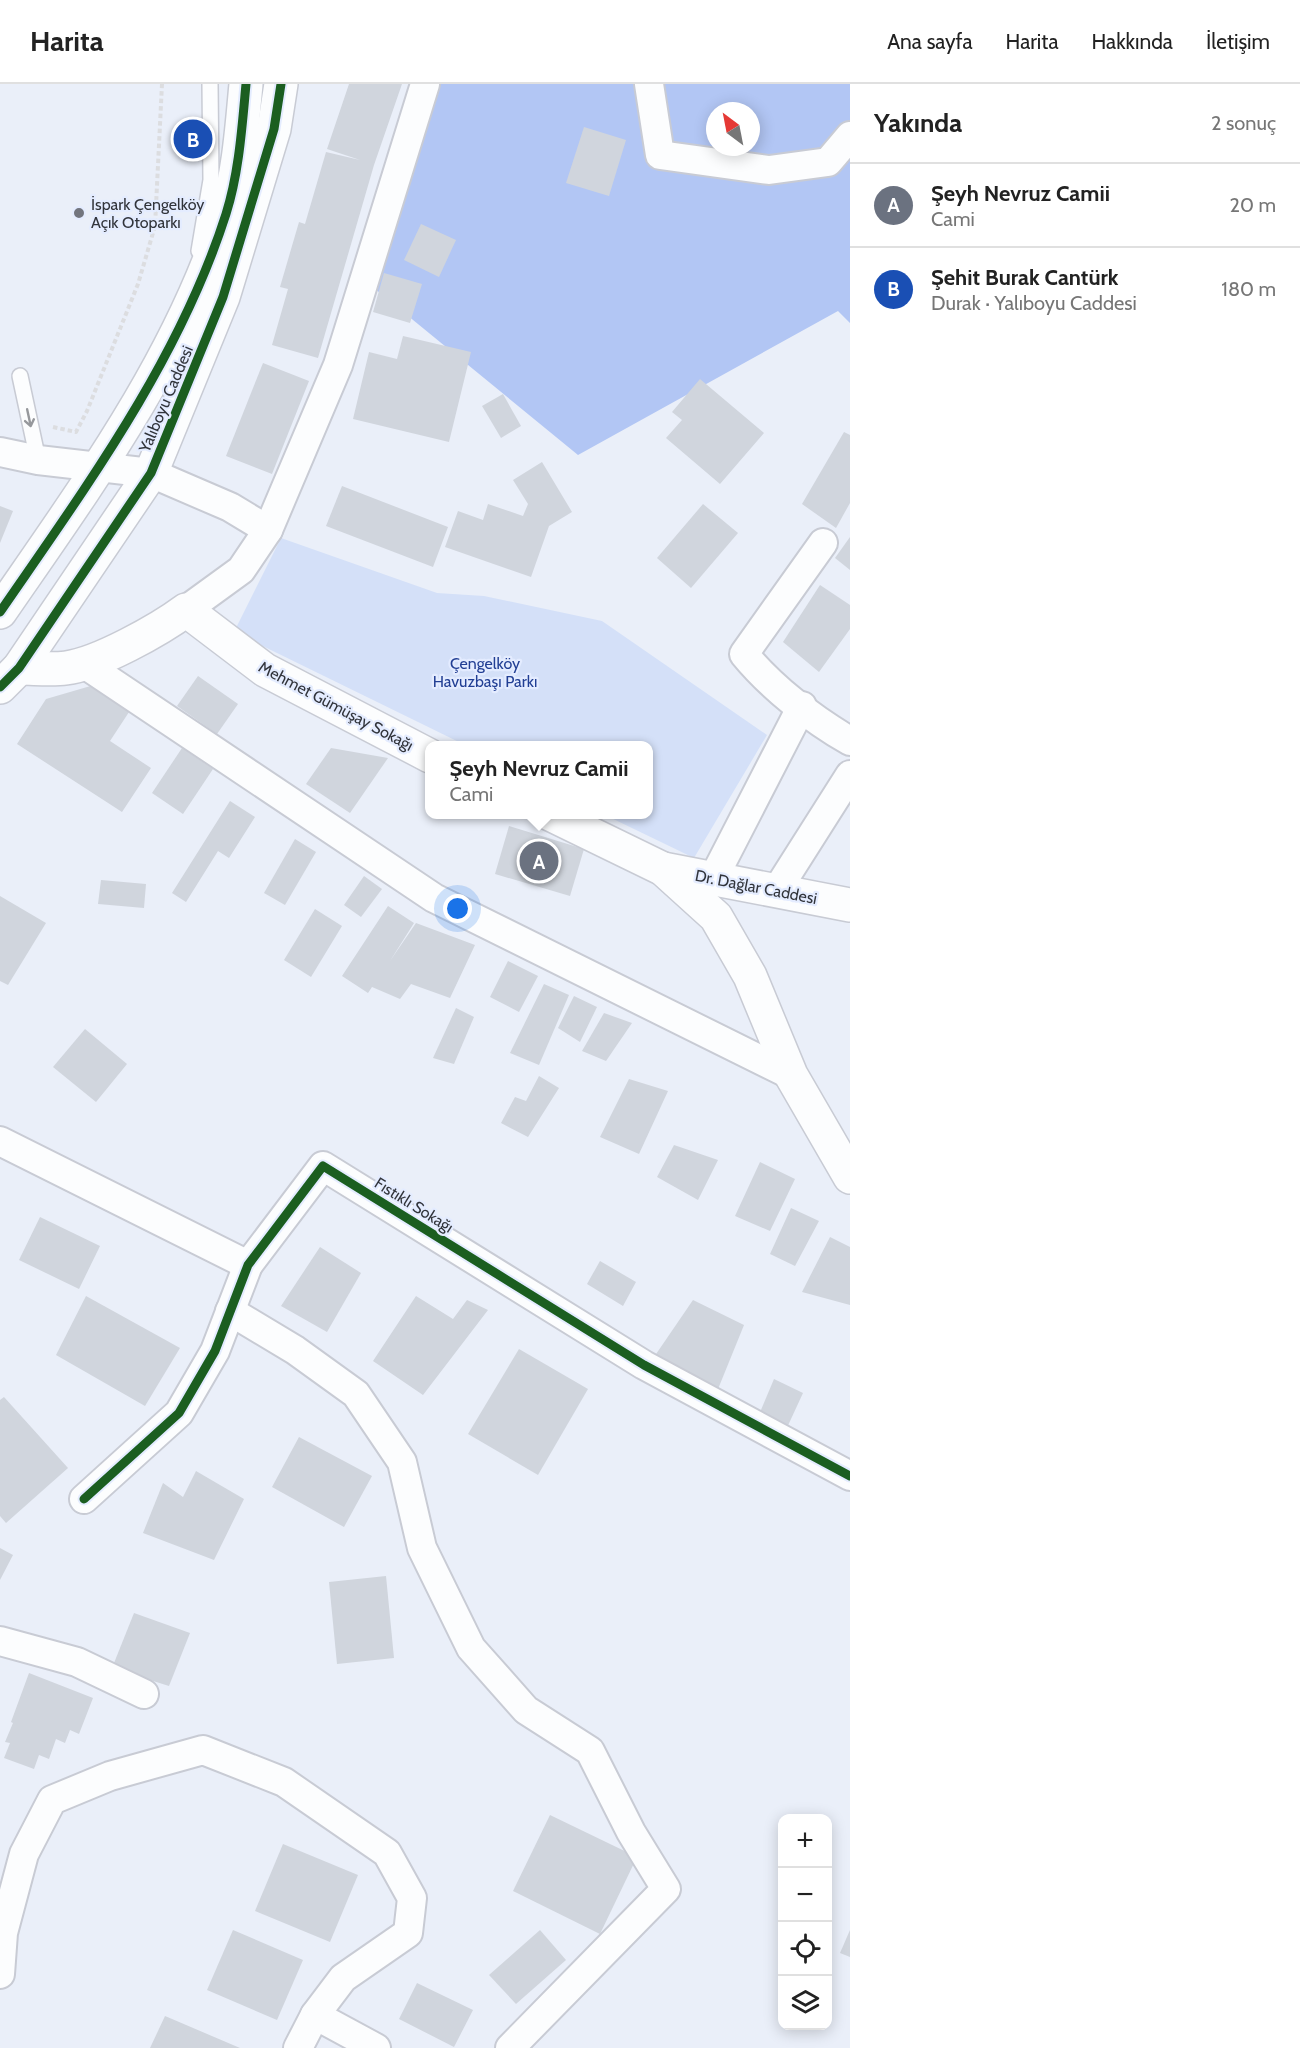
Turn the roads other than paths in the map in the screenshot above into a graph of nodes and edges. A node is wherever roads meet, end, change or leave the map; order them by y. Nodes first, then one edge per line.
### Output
1 (210, 84) edge
2 (246, 84) edge
3 (281, 84) edge
4 (425, 84) edge
5 (649, 84) edge
6 (850, 136) edge
7 (191, 304) junction
8 (20, 376) dead end
9 (0, 452) edge
10 (38, 460) junction
11 (101, 466) junction
12 (152, 472) junction
13 (268, 530) junction
14 (823, 543) dead end
15 (186, 610) junction
16 (0, 612) edge
17 (83, 663) junction
18 (10, 677) edge
19 (802, 706) junction
20 (850, 741) edge
21 (425, 754) edge
22 (850, 775) edge
23 (560, 819) edge
24 (663, 869) junction
25 (714, 877) junction
26 (777, 890) junction
27 (850, 905) edge
28 (791, 1075) junction
29 (0, 1141) edge
30 (850, 1177) edge
31 (248, 1265) junction
32 (230, 1311) junction
33 (850, 1476) edge
34 (84, 1498) dead end
35 (0, 1641) edge
36 (144, 1694) dead end
37 (0, 1974) edge
38 (315, 2015) junction
39 (298, 2048) edge
40 (376, 2048) edge
41 (510, 2048) edge

1 - 7 lane
2 - 7 main road, Yalıboyu Caddesi
3 - 12 main road, Yalıboyu Caddesi
4 - 13 street
5 - 6 street
7 - 11 main road, Yalıboyu Caddesi
8 -> 10 lane
9 - 10 street
10 - 11 street
11 - 12 street
11 - 16 main road, Yalıboyu Caddesi
12 - 13 street
12 - 18 main road, Yalıboyu Caddesi
13 - 15 street
14 - 19 street
15 - 17 main road
15 - 21 main road, Mehmet Gümüşay Sokağı
17 - 18 main road
17 - 28 street
19 - 20 street
19 - 25 street
22 - 26 street
23 - 24 main road
24 - 25 main road, Dr. Dağlar Caddesi
24 - 28 main road
25 - 26 main road, Dr. Dağlar Caddesi
26 - 27 main road, Dr. Dağlar Caddesi
28 - 30 main road
29 - 31 street
31 - 32 street, Fıstıklı Sokağı
31 - 33 street, Fıstıklı Sokağı
32 - 34 street, Fıstıklı Sokağı
32 - 41 street
35 - 36 street
37 - 38 street
38 - 39 street
38 - 40 street

